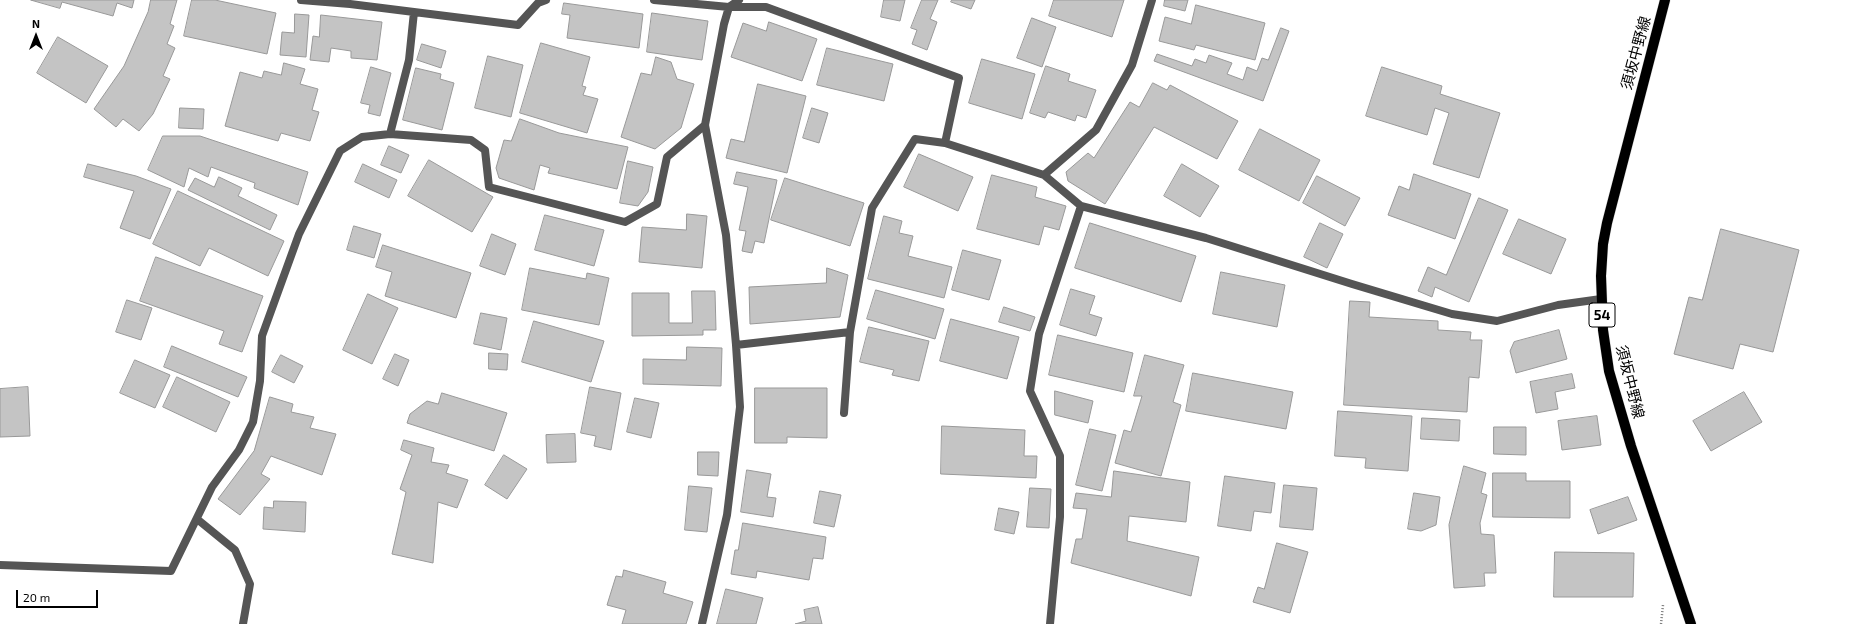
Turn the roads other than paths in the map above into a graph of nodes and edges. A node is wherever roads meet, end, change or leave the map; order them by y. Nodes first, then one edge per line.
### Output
1 (301, 0) edge
2 (546, 0) edge
3 (654, 0) edge
4 (739, 0) edge
5 (1152, 0) edge
6 (1665, 0) edge
7 (350, 2) edge
8 (729, 7) junction
9 (414, 12) junction
10 (705, 125) junction
11 (390, 134) junction
12 (945, 143) junction
13 (1044, 175) junction
14 (1081, 206) junction
15 (1601, 299) junction
16 (850, 332) junction
17 (736, 345) junction
18 (844, 412) dead end
19 (197, 519) junction
20 (0, 565) edge
21 (243, 624) edge
22 (702, 624) edge
23 (1050, 624) edge
24 (1691, 624) edge

1 - 7 street
2 - 9 street
3 - 8 street
4 - 8 street
5 - 13 street
6 - 15 main road, 須坂中野線 / 54
7 - 9 street
8 - 10 street
8 - 12 street
9 - 11 street
10 - 11 street
10 - 17 street
11 - 19 street
12 - 13 street
12 - 16 street
13 - 14 street
14 - 15 street
14 - 23 street
15 - 24 main road, 須坂中野線 / 54
16 - 17 street
16 - 18 street
17 - 22 street
19 - 20 street
19 - 21 street

